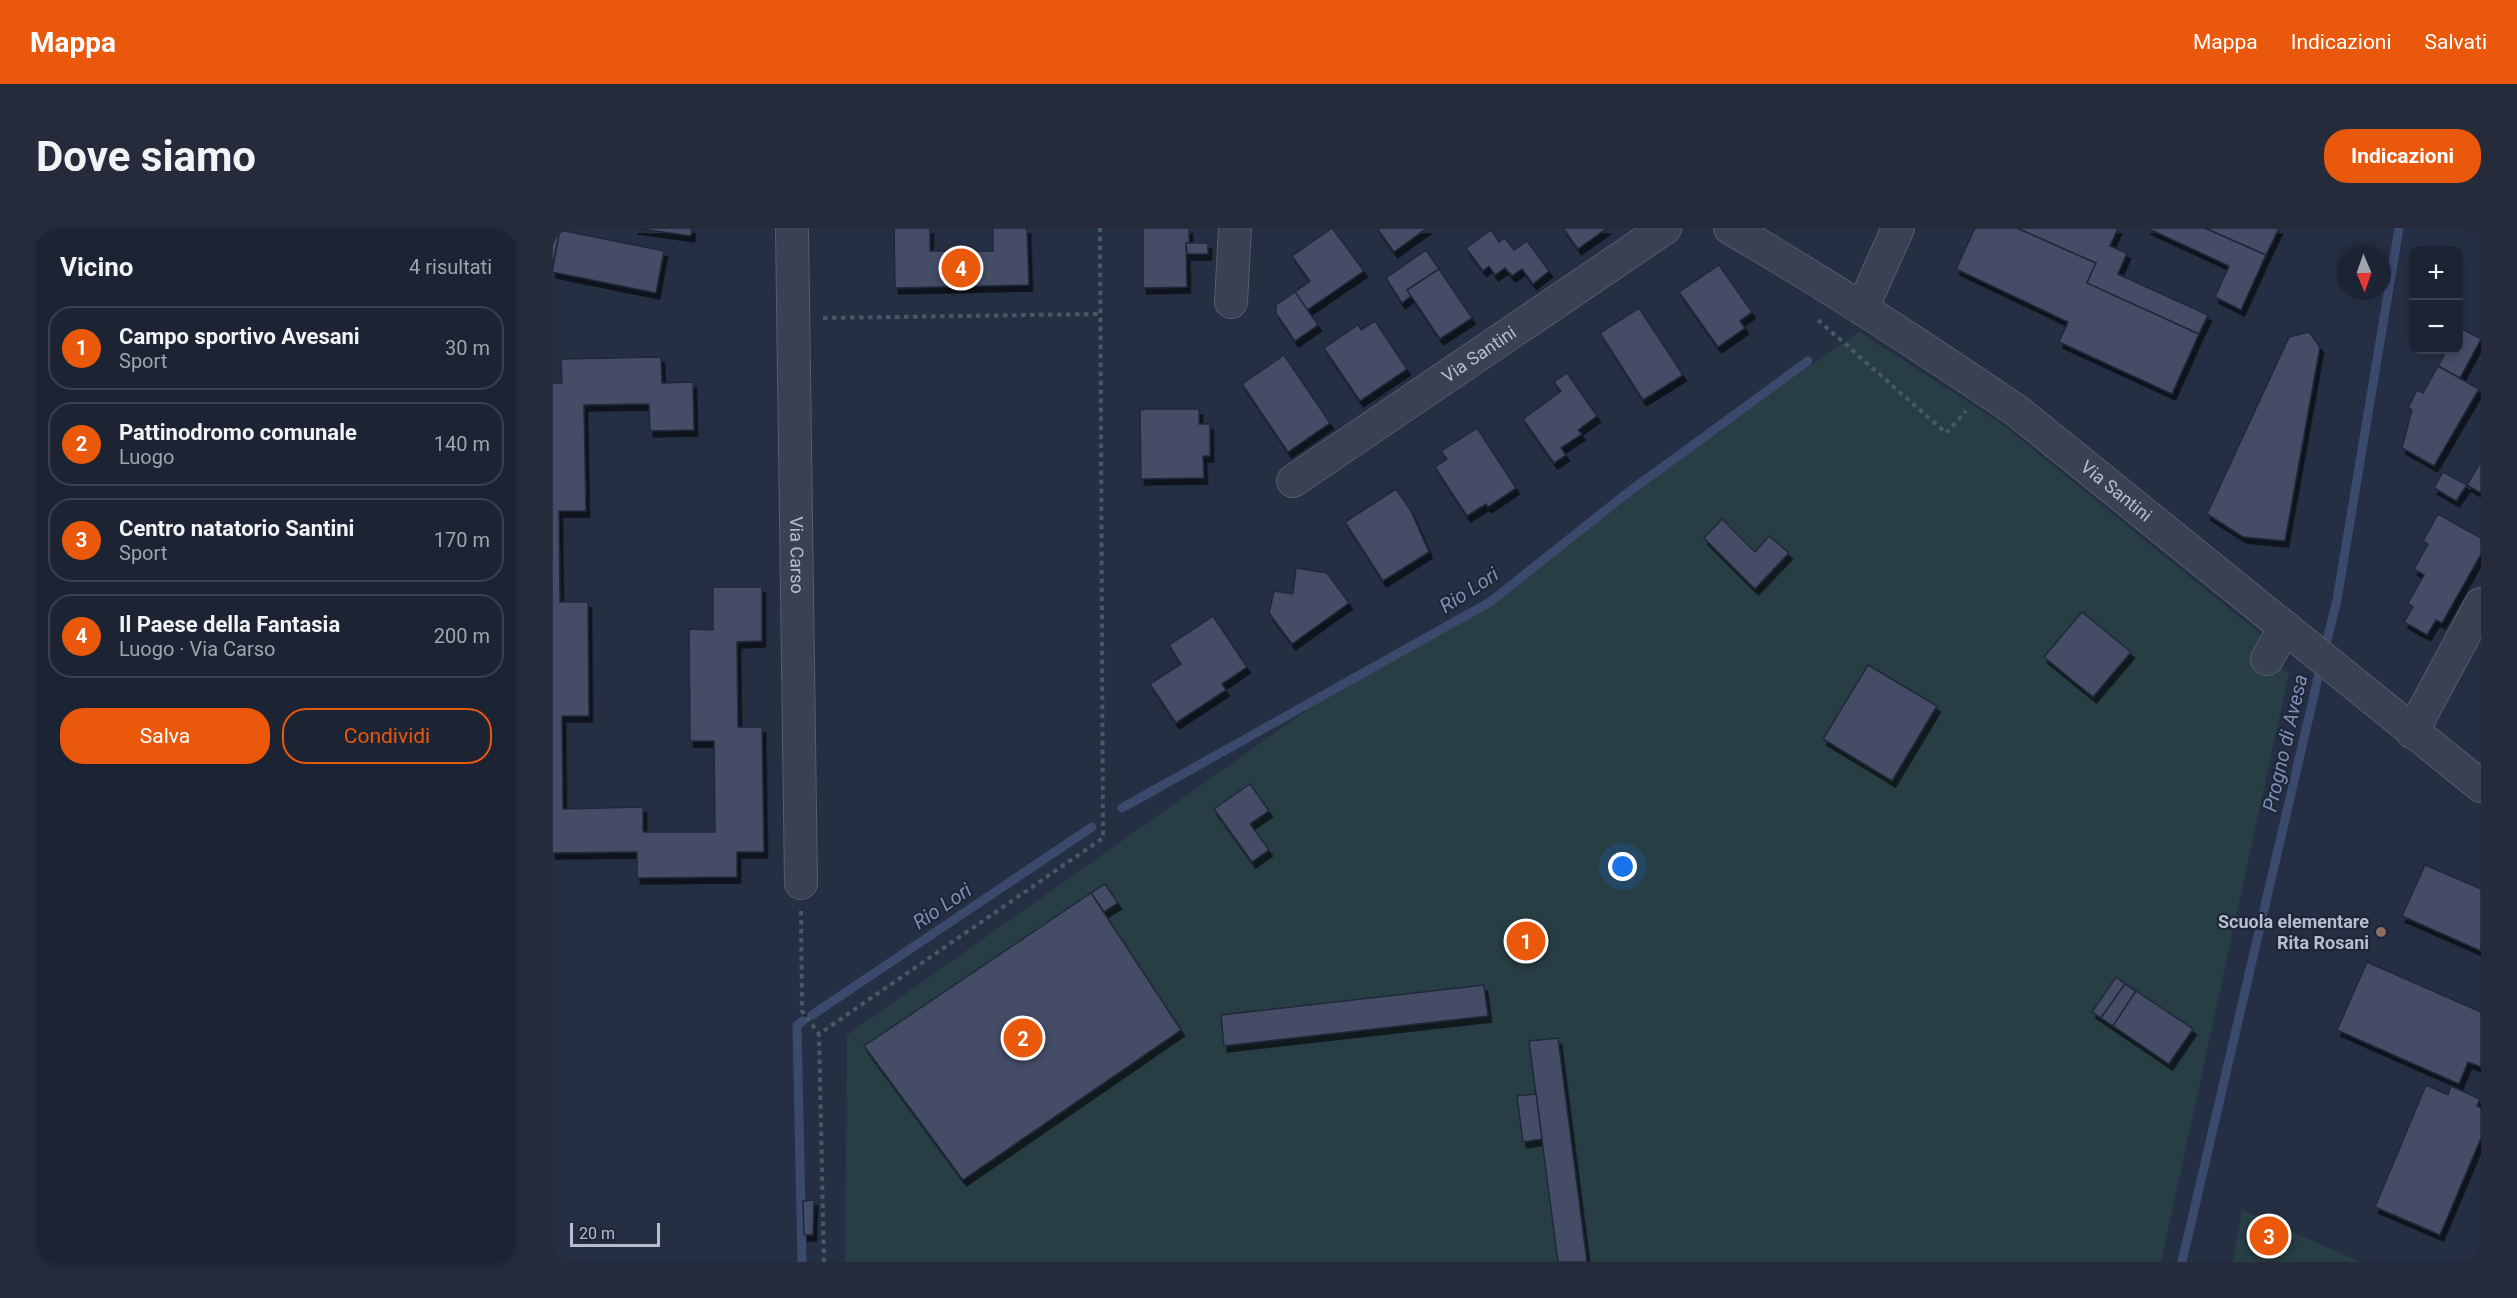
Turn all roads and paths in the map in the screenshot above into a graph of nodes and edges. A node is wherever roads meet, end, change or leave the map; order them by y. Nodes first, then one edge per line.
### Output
1 (792, 228) edge
2 (1100, 228) edge
3 (1235, 228) edge
4 (1665, 228) edge
5 (1730, 228) edge
6 (1899, 228) edge
7 (1231, 302) dead end
8 (1862, 309) junction
9 (1098, 314) junction
10 (1814, 317) dead end
11 (793, 318) junction
12 (1968, 409) dead end
13 (1293, 481) dead end
14 (2481, 604) edge
15 (2290, 632) junction
16 (2267, 659) dead end
17 (2412, 732) junction
18 (2481, 786) edge
19 (801, 883) joint
20 (819, 1034) junction
21 (824, 1262) edge

1 - 11 street, Via Carso
2 - 9 path
3 - 7 street
4 - 13 street, Via Santini
5 - 8 street, Via Santini
6 - 8 street
8 - 15 street, Via Santini
9 - 11 path
9 - 20 path
10 - 12 path
11 - 19 street, Via Carso
14 - 17 street
15 - 16 street
15 - 17 street, Via Santini
17 - 18 street, Via Santini
19 - 20 path
20 - 21 path

